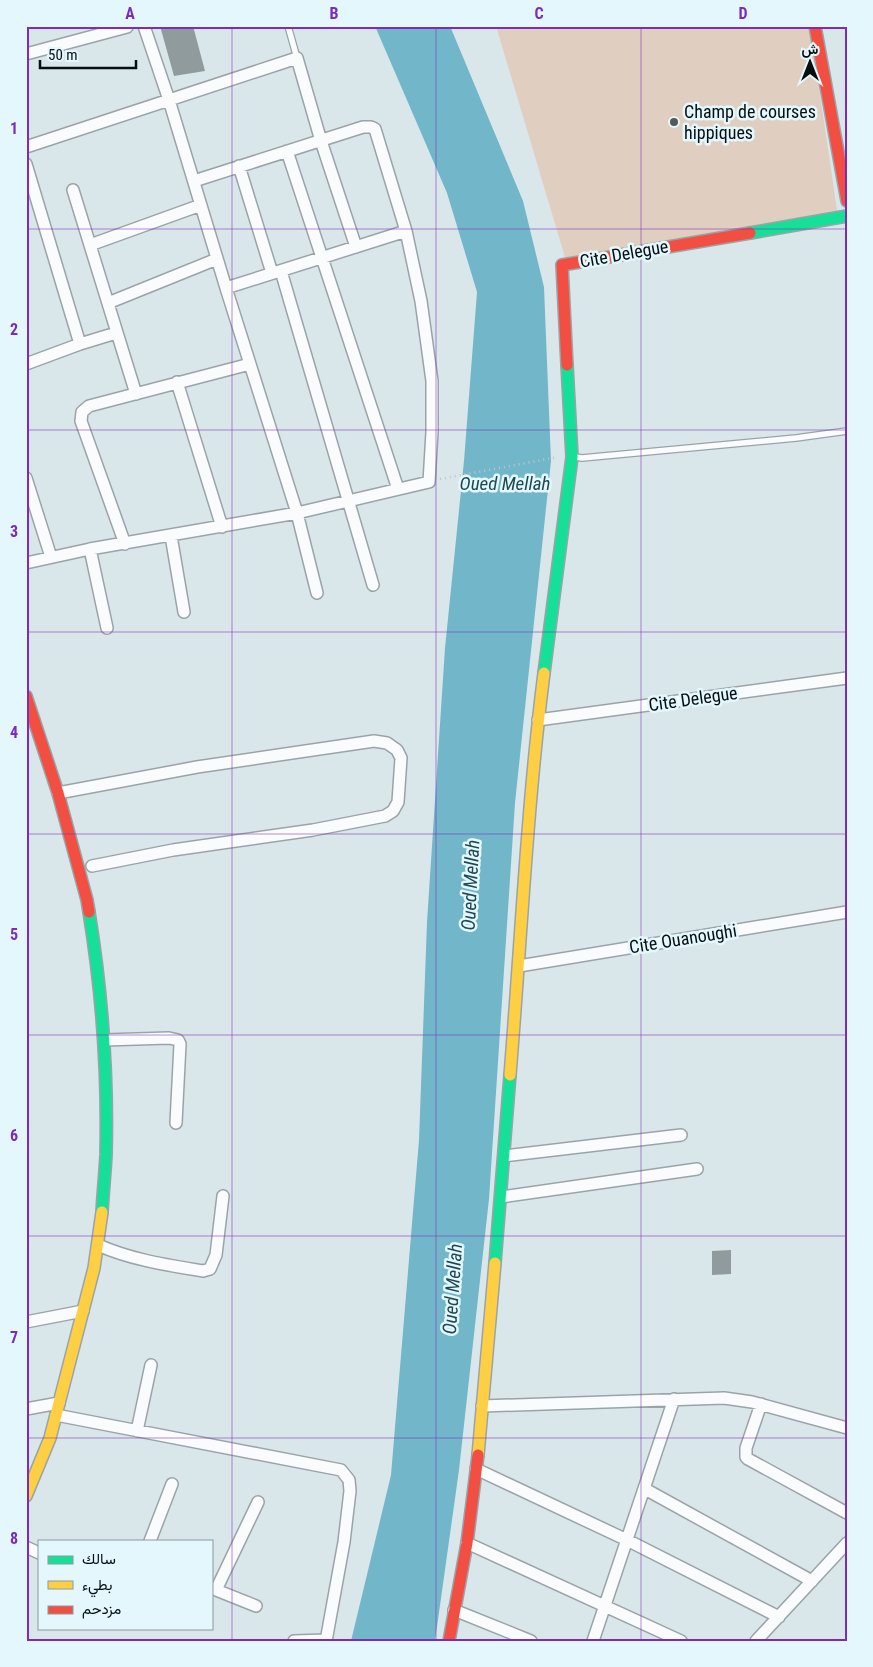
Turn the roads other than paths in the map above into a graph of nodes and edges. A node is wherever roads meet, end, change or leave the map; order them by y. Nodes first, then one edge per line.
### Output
1 (144, 26) edge
2 (288, 26) edge
3 (816, 26) edge
4 (127, 27) edge
5 (26, 54) edge
6 (297, 58) junction
7 (169, 100) junction
8 (321, 141) junction
9 (26, 147) edge
10 (287, 152) junction
11 (26, 164) edge
12 (239, 166) junction
13 (194, 181) junction
14 (73, 190) dead end
15 (847, 201) edge
16 (201, 205) junction
17 (847, 216) edge
18 (406, 231) junction
19 (90, 245) junction
20 (356, 247) junction
21 (321, 258) junction
22 (217, 259) junction
23 (277, 272) junction
24 (226, 288) junction
25 (108, 304) junction
26 (116, 333) junction
27 (80, 344) junction
28 (26, 364) edge
29 (250, 364) junction
30 (177, 382) junction
31 (136, 394) junction
32 (847, 431) edge
33 (569, 456) junction
34 (26, 478) edge
35 (398, 489) junction
36 (349, 502) junction
37 (297, 513) junction
38 (222, 527) junction
39 (171, 536) junction
40 (124, 544) junction
41 (90, 549) junction
42 (51, 557) junction
43 (26, 563) edge
44 (373, 585) dead end
45 (317, 593) dead end
46 (184, 612) dead end
47 (106, 628) dead end
48 (847, 678) edge
49 (26, 696) edge
50 (538, 720) junction
51 (58, 793) junction
52 (92, 866) dead end
53 (847, 912) edge
54 (519, 966) junction
55 (104, 1040) junction
56 (176, 1123) dead end
57 (681, 1135) dead end
58 (504, 1156) junction
59 (697, 1169) dead end
60 (223, 1196) dead end
61 (501, 1197) junction
62 (98, 1245) junction
63 (83, 1311) junction
64 (26, 1322) edge
65 (151, 1365) dead end
66 (674, 1399) junction
67 (59, 1403) junction
68 (762, 1404) junction
69 (482, 1406) junction
70 (26, 1409) edge
71 (56, 1415) junction
72 (847, 1428) edge
73 (137, 1431) junction
74 (476, 1469) junction
75 (172, 1484) dead end
76 (644, 1489) junction
77 (26, 1496) edge
78 (258, 1502) dead end
79 (847, 1513) edge
80 (150, 1540) edge
81 (627, 1540) junction
82 (467, 1543) junction
83 (847, 1543) edge
84 (26, 1547) edge
85 (38, 1553) edge
86 (812, 1581) junction
87 (213, 1589) edge
88 (606, 1605) junction
89 (256, 1606) dead end
90 (454, 1610) junction
91 (779, 1617) junction
92 (326, 1640) edge
93 (294, 1641) edge
94 (449, 1641) edge
95 (531, 1641) edge
96 (593, 1641) edge
97 (681, 1641) edge
98 (756, 1641) edge

1 - 7 street
2 - 6 lane
3 - 15 street
4 - 5 street
6 - 7 street
6 - 8 street
7 - 9 street
7 - 13 street
8 - 10 street
8 - 18 street
8 - 20 street
10 - 12 street
10 - 21 street
11 - 27 street
12 - 13 street
12 - 23 street
13 - 16 street
14 - 19 street
16 - 19 street
16 - 22 street
17 - 33 street, Cite Delegue
18 - 20 street
18 - 35 street
19 - 25 street
20 - 21 street
21 - 23 street
21 - 35 street
22 - 24 street
22 - 25 street
23 - 24 street
23 - 36 street
24 - 29 street
25 - 26 street
26 - 27 street
26 - 31 street
27 - 28 street
29 - 30 street
29 - 37 street
30 - 31 street
30 - 38 street
31 - 40 street
32 - 33 lane
33 - 50 street
34 - 42 street
35 - 36 street
36 - 37 street
36 - 44 street
37 - 38 street
37 - 45 street
38 - 39 street
39 - 40 street
39 - 46 street
40 - 41 street
41 - 42 street
41 - 47 street
42 - 43 street
48 - 50 street, Cite Delegue
49 - 51 street
50 - 54 street
51 - 52 street
51 - 55 street
53 - 54 street, Cite Ouanoughi
54 - 58 street
55 - 56 street
55 - 62 street
57 - 58 street
58 - 61 street
59 - 61 street
60 - 62 street
61 - 69 street
62 - 63 street
63 - 64 street
63 - 67 street
65 - 73 street
66 - 68 street
66 - 69 street
66 - 76 street
67 - 70 street
67 - 71 street
68 - 72 street
68 - 79 street
69 - 74 street
71 - 73 street
71 - 77 street
73 - 92 street
74 - 81 street
74 - 82 street
75 - 80 street
76 - 81 street
76 - 86 street
78 - 87 street
81 - 88 street
81 - 91 street
82 - 88 street
82 - 90 street
83 - 86 street
84 - 85 street
86 - 91 street
87 - 89 street
88 - 96 street
88 - 97 street
90 - 94 street
90 - 95 street
91 - 98 street
92 - 93 street

